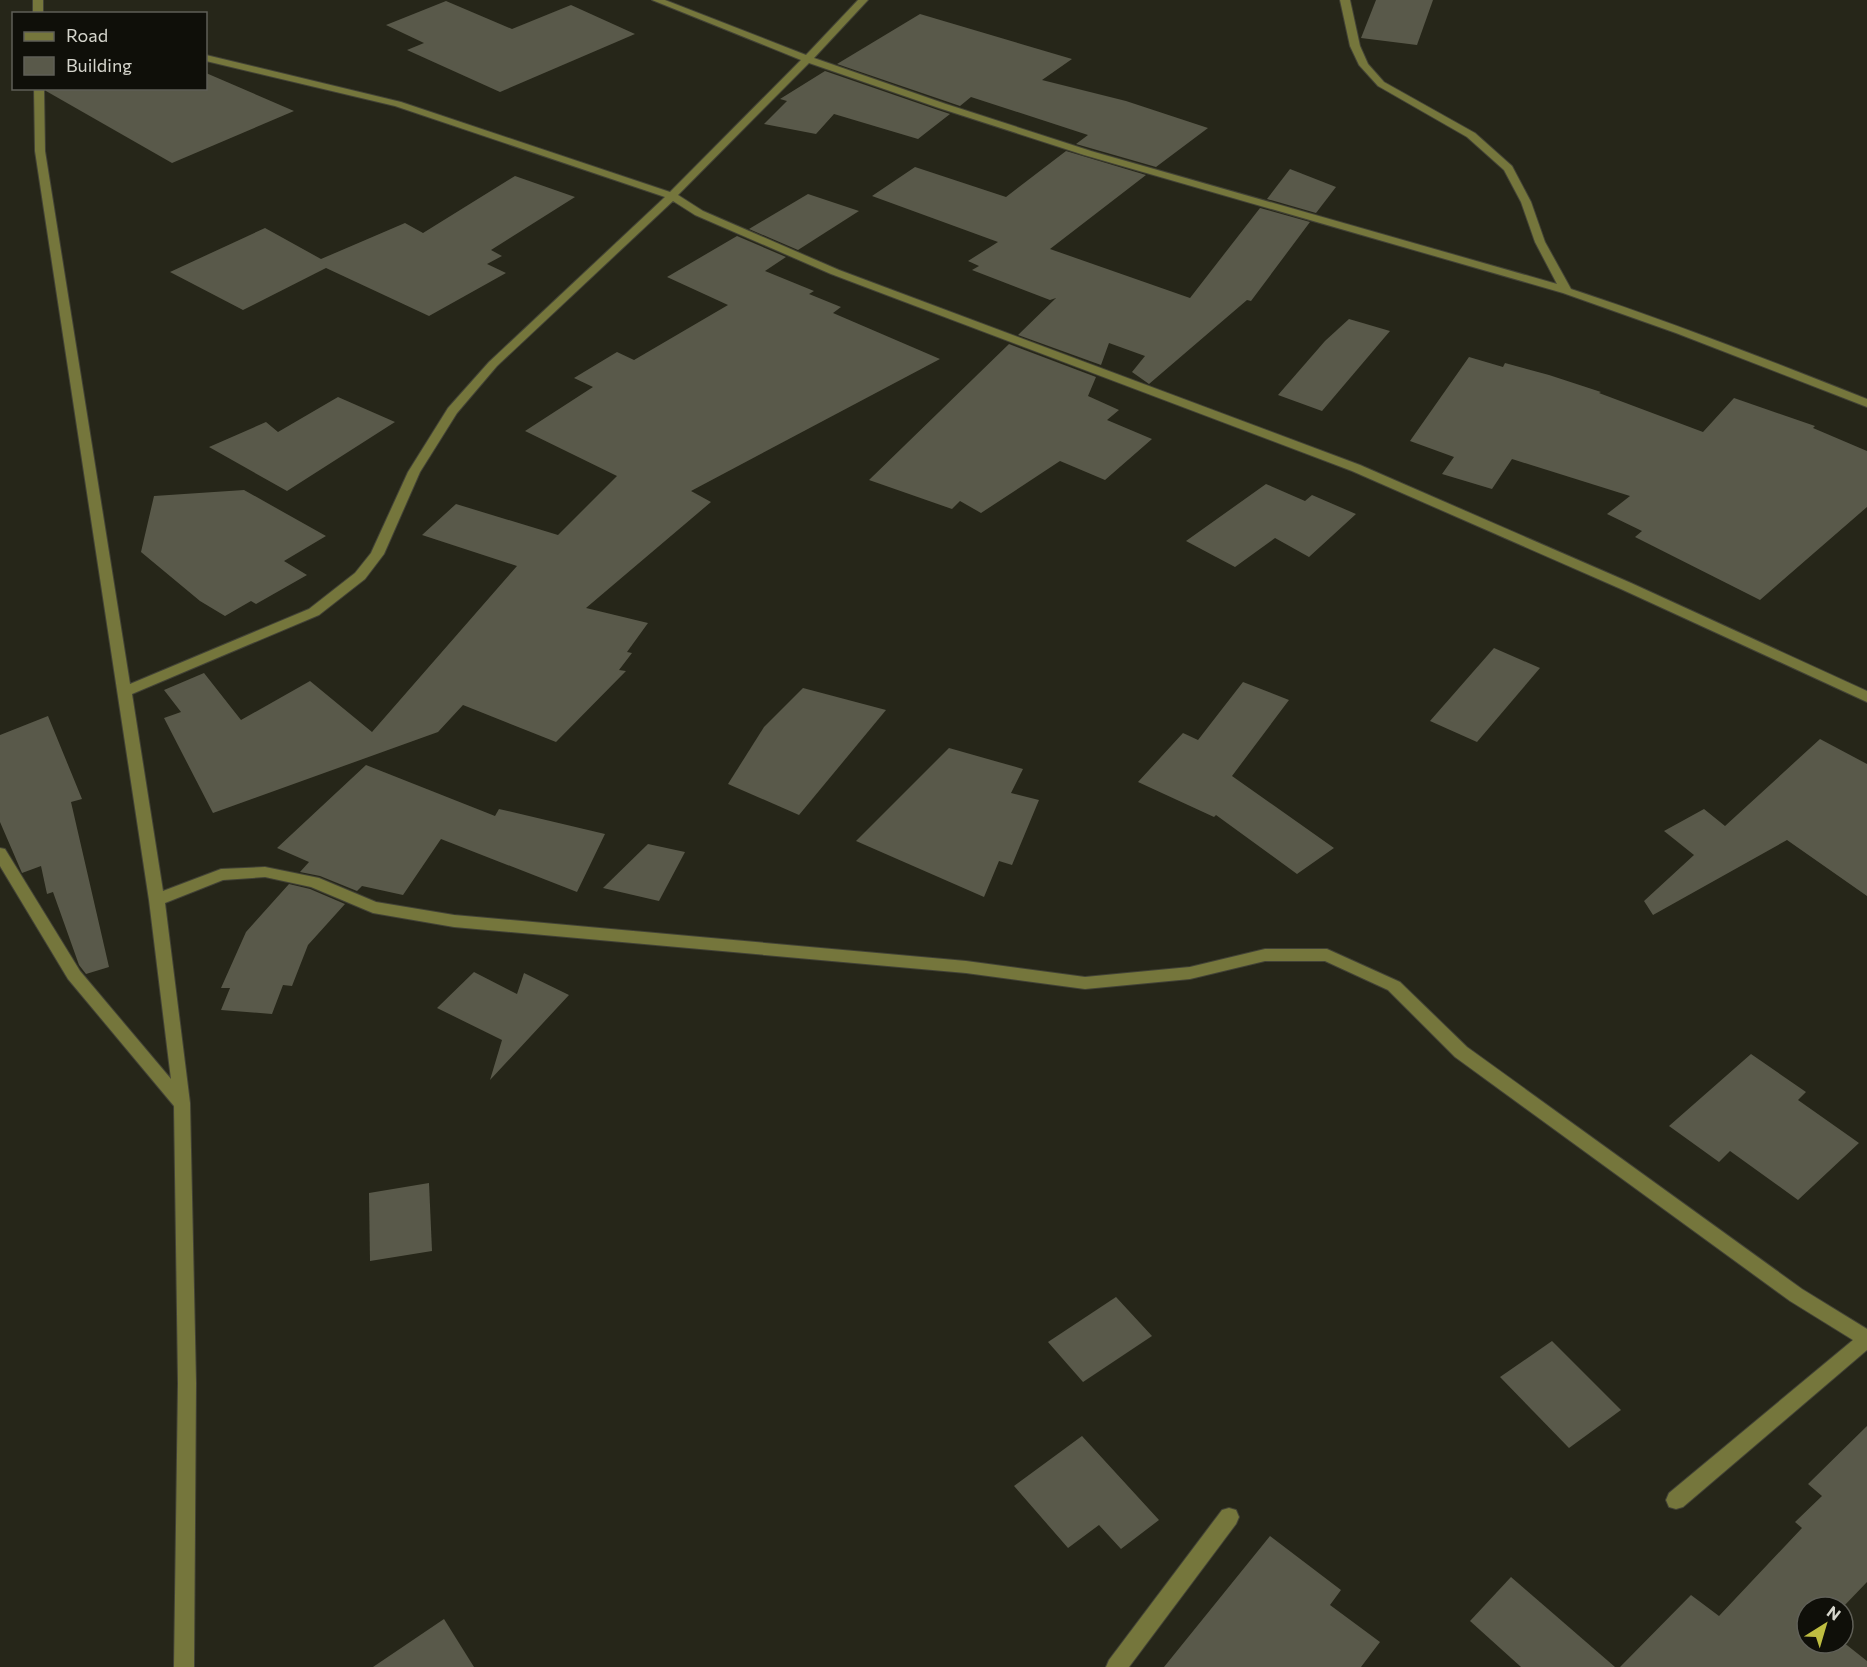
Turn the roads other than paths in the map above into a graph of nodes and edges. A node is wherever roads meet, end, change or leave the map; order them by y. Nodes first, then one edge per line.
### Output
1 (657, 0) edge
2 (863, 0) edge
3 (1345, 0) edge
4 (207, 58) edge
5 (807, 60) junction
6 (39, 90) edge
7 (672, 196) junction
8 (1566, 291) junction
9 (1867, 403) edge
10 (123, 692) junction
11 (1867, 697) edge
12 (0, 854) edge
13 (157, 900) junction
14 (182, 1103) junction
15 (1867, 1339) edge
16 (1676, 1500) dead end
17 (1229, 1516) dead end
18 (184, 1667) edge
19 (1116, 1667) edge

1 - 5 street
2 - 5 street
3 - 8 street
4 - 7 street
5 - 7 street
5 - 8 street
6 - 10 street
7 - 10 street
7 - 11 street
8 - 9 street
10 - 13 street
12 - 14 street
13 - 14 street
13 - 15 street
14 - 18 street
15 - 16 street
17 - 19 street

